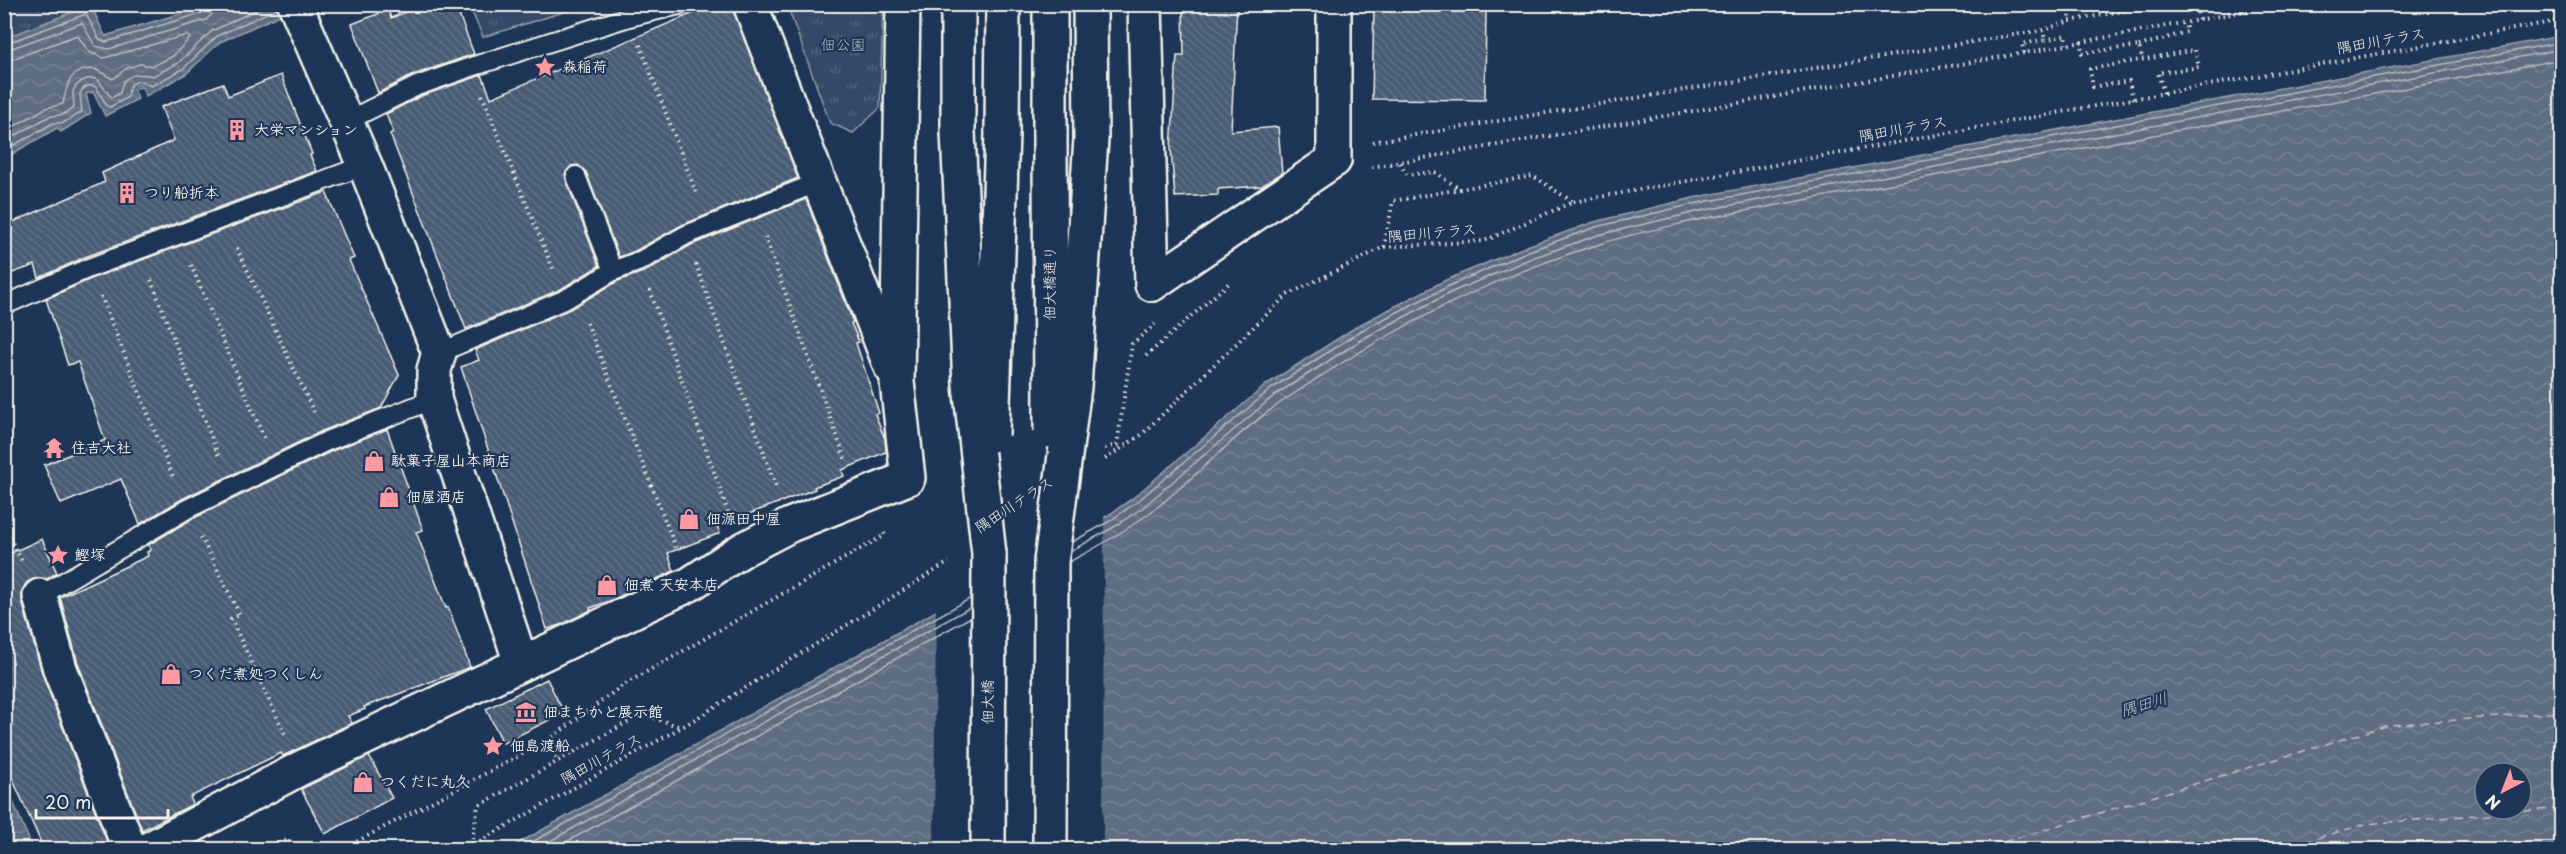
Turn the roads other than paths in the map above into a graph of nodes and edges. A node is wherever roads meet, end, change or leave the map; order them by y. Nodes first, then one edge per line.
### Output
1 (683, 4) edge
2 (750, 4) edge
3 (903, 4) edge
4 (958, 4) edge
5 (1003, 4) edge
6 (1050, 4) edge
7 (1090, 4) edge
8 (1145, 4) edge
9 (1334, 4) edge
10 (299, 15) edge
11 (345, 122) junction
12 (364, 165) junction
13 (576, 176) dead end
14 (819, 182) junction
15 (613, 271) junction
16 (7, 304) dead end
17 (440, 353) junction
18 (897, 382) junction
19 (434, 399) junction
20 (989, 554) junction
21 (1051, 562) junction
22 (40, 596) joint
23 (521, 663) junction
24 (129, 849) edge
25 (147, 849) edge
26 (988, 849) edge
27 (1050, 849) edge

1 - 11 lane
2 - 14 street
3 - 18 street
4 - 20 street, bridge
5 - 20 street, bridge
6 - 21 street, 佃大橋通り, bridge
7 - 21 street, bridge
8 - 9 street
10 - 11 street
11 - 12 street
12 - 16 lane
12 - 17 street
13 - 15 lane
14 - 15 lane
14 - 18 street
15 - 17 lane
17 - 19 street
18 - 23 street
19 - 22 lane
19 - 23 street
20 - 26 street, 佃大橋
21 - 27 street
22 - 24 street
23 - 25 street

